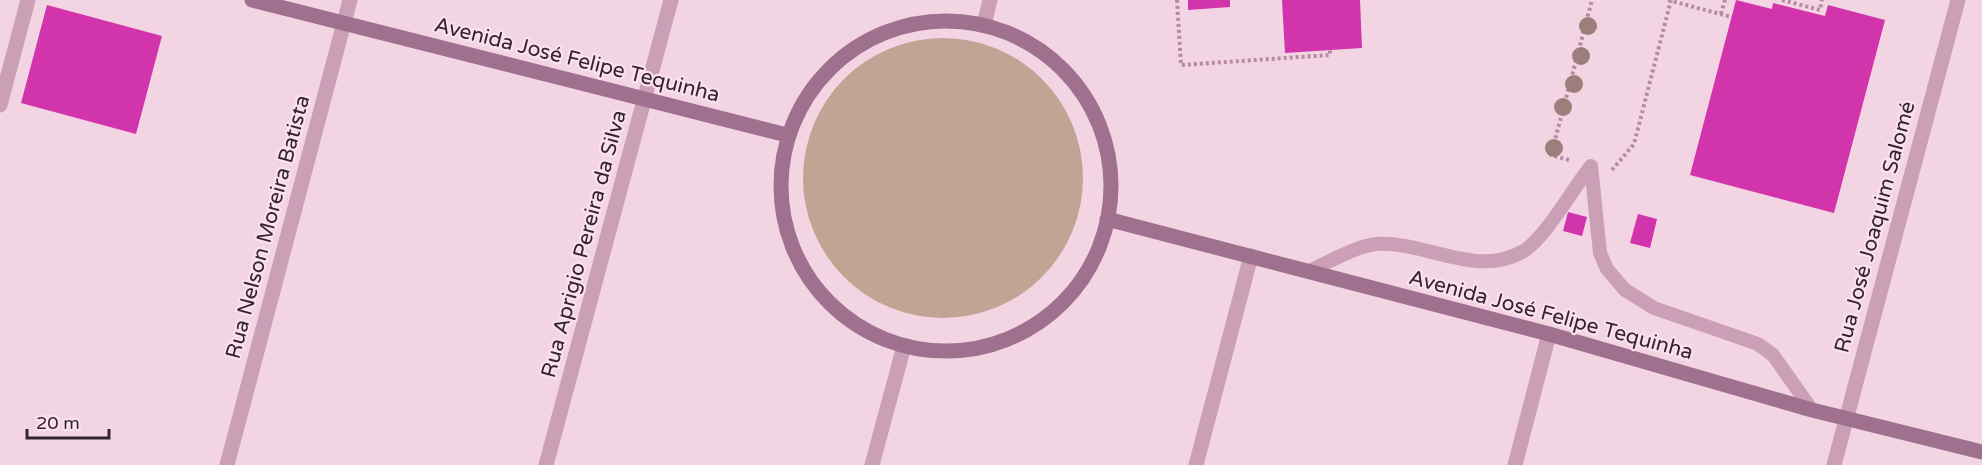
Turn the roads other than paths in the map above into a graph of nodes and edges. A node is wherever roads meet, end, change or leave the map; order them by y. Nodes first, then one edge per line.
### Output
1 (28, 0) edge
2 (252, 0) edge
3 (350, 0) edge
4 (671, 0) edge
5 (990, 0) edge
6 (1958, 0) edge
7 (344, 23) junction
8 (984, 25) junction
9 (645, 97) junction
10 (0, 105) edge
11 (787, 135) junction
12 (1107, 219) junction
13 (1251, 256) junction
14 (1309, 271) junction
15 (1549, 334) junction
16 (904, 345) junction
17 (1812, 410) junction
18 (1845, 418) junction
19 (1982, 452) edge
20 (227, 465) edge
21 (546, 465) edge
22 (872, 465) edge
23 (1196, 465) edge
24 (1515, 465) edge
25 (1834, 465) edge

1 - 10 street
2 - 7 street, Avenida José Felipe Tequinha
3 - 7 street, Rua Nelson Moreira Batista
4 - 9 street, Rua Aprigio Pereira da Silva
5 - 8 street
6 - 18 street, Rua José Joaquim Salomé
7 - 9 street, Avenida José Felipe Tequinha
7 - 20 street, Rua Nelson Moreira Batista
8 - 11 street
8 - 12 street
9 - 11 street, Avenida José Felipe Tequinha
9 - 21 street, Rua Aprigio Pereira da Silva
11 - 16 street
12 - 13 street, Avenida José Felipe Tequinha
12 - 16 street
13 - 14 street, Avenida José Felipe Tequinha
13 - 23 street
14 - 15 street, Avenida José Felipe Tequinha
14 - 17 lane
15 - 17 street, Avenida José Felipe Tequinha
15 - 24 street
16 - 22 street
17 - 18 street, Avenida José Felipe Tequinha
18 - 19 street, Avenida José Felipe Tequinha
18 - 25 street, Rua José Joaquim Salomé

